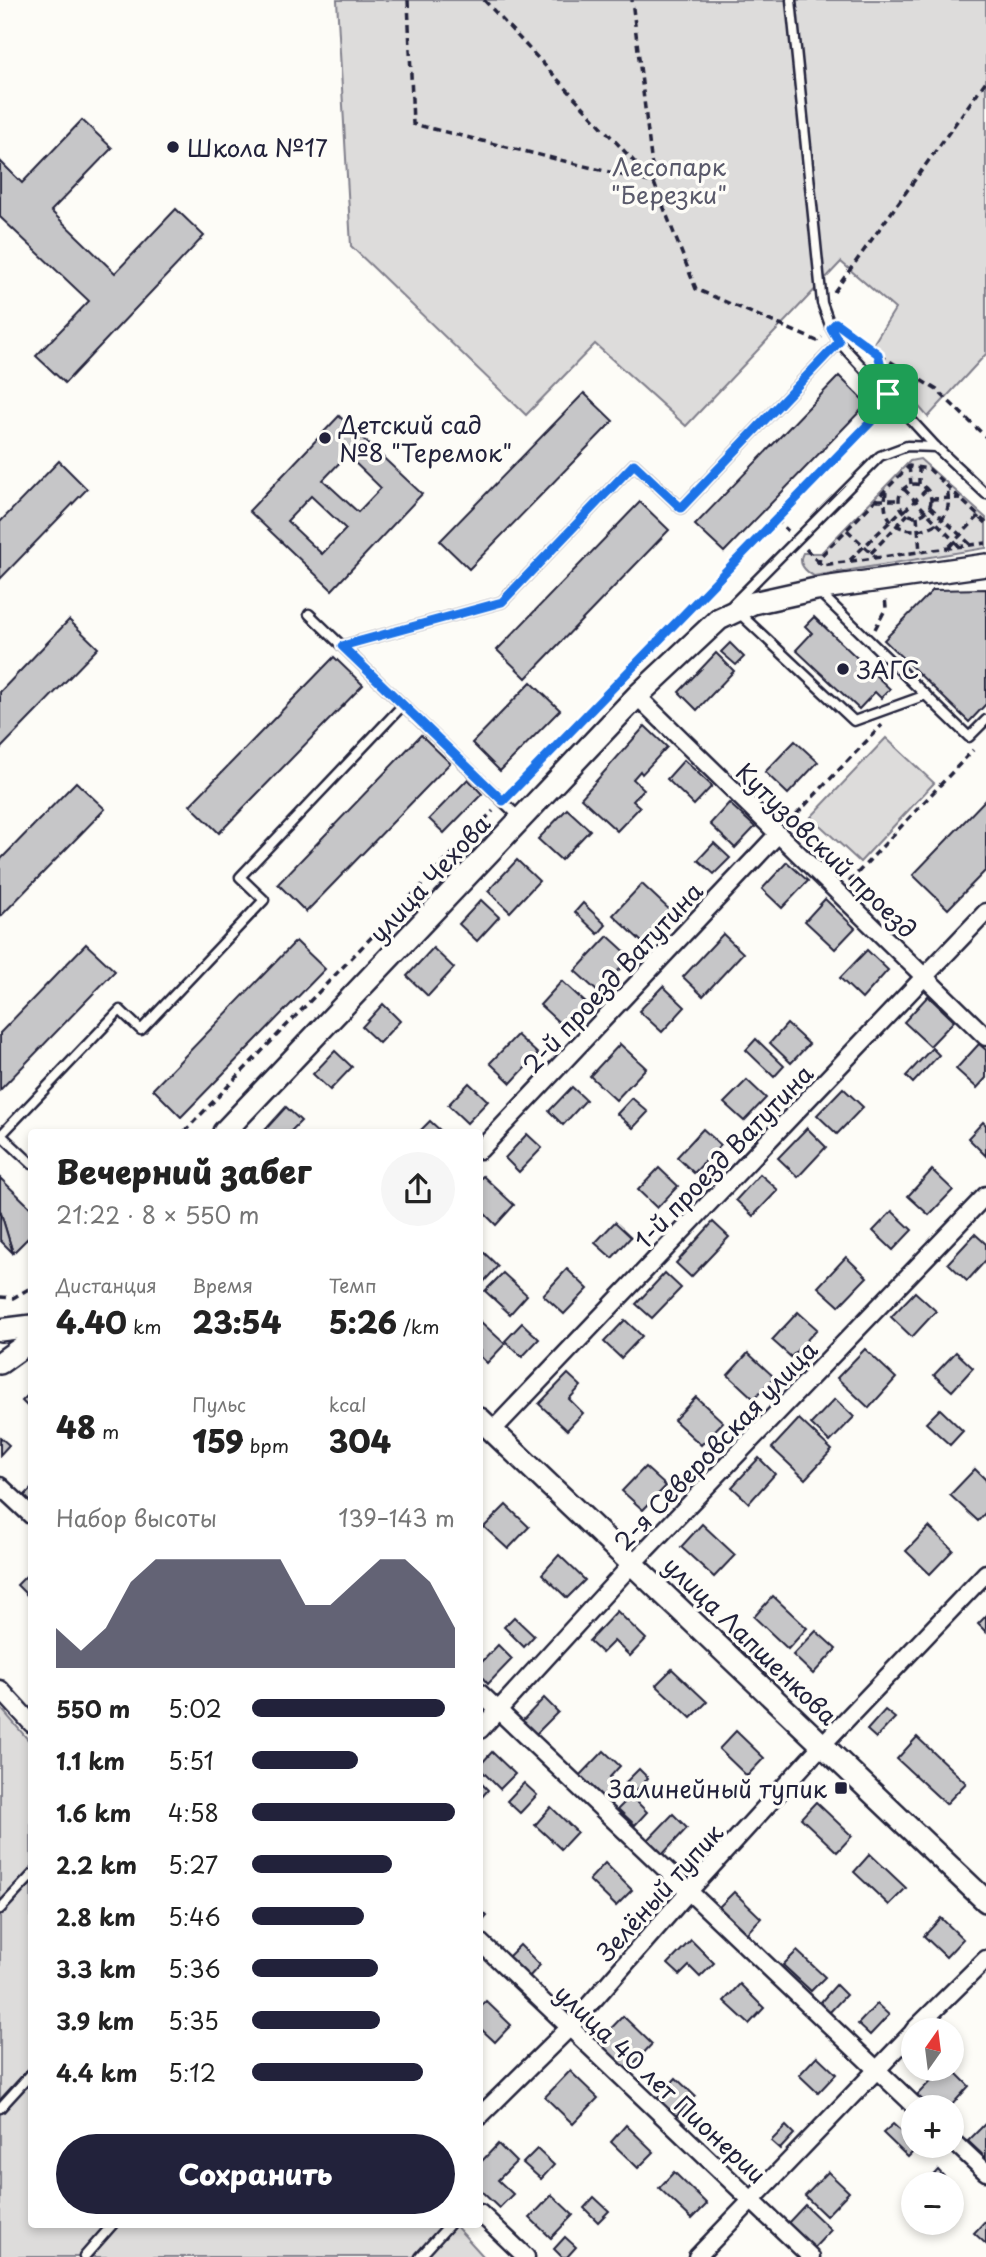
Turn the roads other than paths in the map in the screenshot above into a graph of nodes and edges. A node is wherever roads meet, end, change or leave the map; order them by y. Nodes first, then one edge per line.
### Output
1 (791, 0) edge
2 (839, 342) junction
3 (936, 447) junction
4 (986, 494) edge
5 (986, 565) edge
6 (816, 589) junction
7 (309, 614) dead end
8 (727, 614) junction
9 (342, 646) junction
10 (926, 695) junction
11 (636, 696) junction
12 (403, 705) junction
13 (986, 720) edge
14 (521, 819) junction
15 (778, 834) junction
16 (986, 912) edge
17 (924, 977) junction
18 (986, 1037) edge
19 (227, 1129) edge
20 (483, 1147) edge
21 (28, 1160) edge
22 (986, 1195) edge
23 (28, 1326) edge
24 (0, 1330) edge
25 (28, 1342) edge
26 (0, 1363) edge
27 (486, 1424) edge
28 (0, 1486) edge
29 (28, 1512) edge
30 (633, 1563) junction
31 (986, 1573) edge
32 (0, 1689) edge
33 (483, 1696) edge
34 (498, 1710) junction
35 (28, 1720) edge
36 (483, 1727) edge
37 (823, 1744) junction
38 (28, 1879) edge
39 (689, 1891) junction
40 (986, 1901) edge
41 (0, 1909) edge
42 (483, 1945) edge
43 (986, 1959) edge
44 (926, 2018) edge
45 (569, 2028) junction
46 (901, 2043) edge
47 (875, 2068) junction
48 (28, 2077) edge
49 (903, 2095) edge
50 (0, 2108) edge
51 (483, 2113) edge
52 (964, 2151) edge
53 (986, 2172) edge
54 (752, 2201) junction
55 (483, 2216) edge
56 (109, 2228) edge
57 (446, 2228) edge
58 (84, 2257) edge
59 (420, 2257) edge
60 (526, 2257) edge
61 (697, 2257) edge
62 (811, 2257) edge

1 - 2 lane
2 - 3 lane
2 - 9 lane
3 - 4 lane
3 - 8 lane
5 - 6 street, улица Чехова
6 - 8 street, улица Чехова
6 - 10 lane
7 - 9 lane
8 - 10 lane
8 - 11 street, улица Чехова
9 - 12 lane
10 - 13 lane
11 - 14 street, улица Чехова
11 - 15 street, Кутузовский проезд
12 - 14 lane
12 - 21 lane
14 - 19 street, улица Чехова
15 - 17 street, Кутузовский проезд
15 - 20 street, 2-й проезд Ватутина
16 - 17 street, 1-й проезд Ватутина
17 - 18 street, Кутузовский проезд
17 - 27 street, 1-й проезд Ватутина
22 - 30 street, 2-я Северовская улица
23 - 24 street
25 - 26 street
27 - 30 street, улица Лапшенкова
28 - 29 street
30 - 34 street, 2-я Северовская улица
30 - 37 street, улица Лапшенкова
31 - 37 street, Зелёный тупик
32 - 35 street
33 - 34 street
34 - 36 street, 2-я Северовская улица
34 - 39 street
37 - 39 street, Зелёный тупик
37 - 40 street, улица Лапшенкова
38 - 41 lane
39 - 45 street, Зелёный тупик
39 - 47 street
42 - 45 street, улица 40 лет Пионерии
43 - 44 street
45 - 51 street, Зелёный тупик
45 - 54 street, улица 40 лет Пионерии
46 - 47 street
47 - 49 street
47 - 54 street
48 - 50 lane
52 - 53 street
54 - 61 street
54 - 62 street, улица 40 лет Пионерии
55 - 60 street
56 - 58 lane
57 - 59 lane

